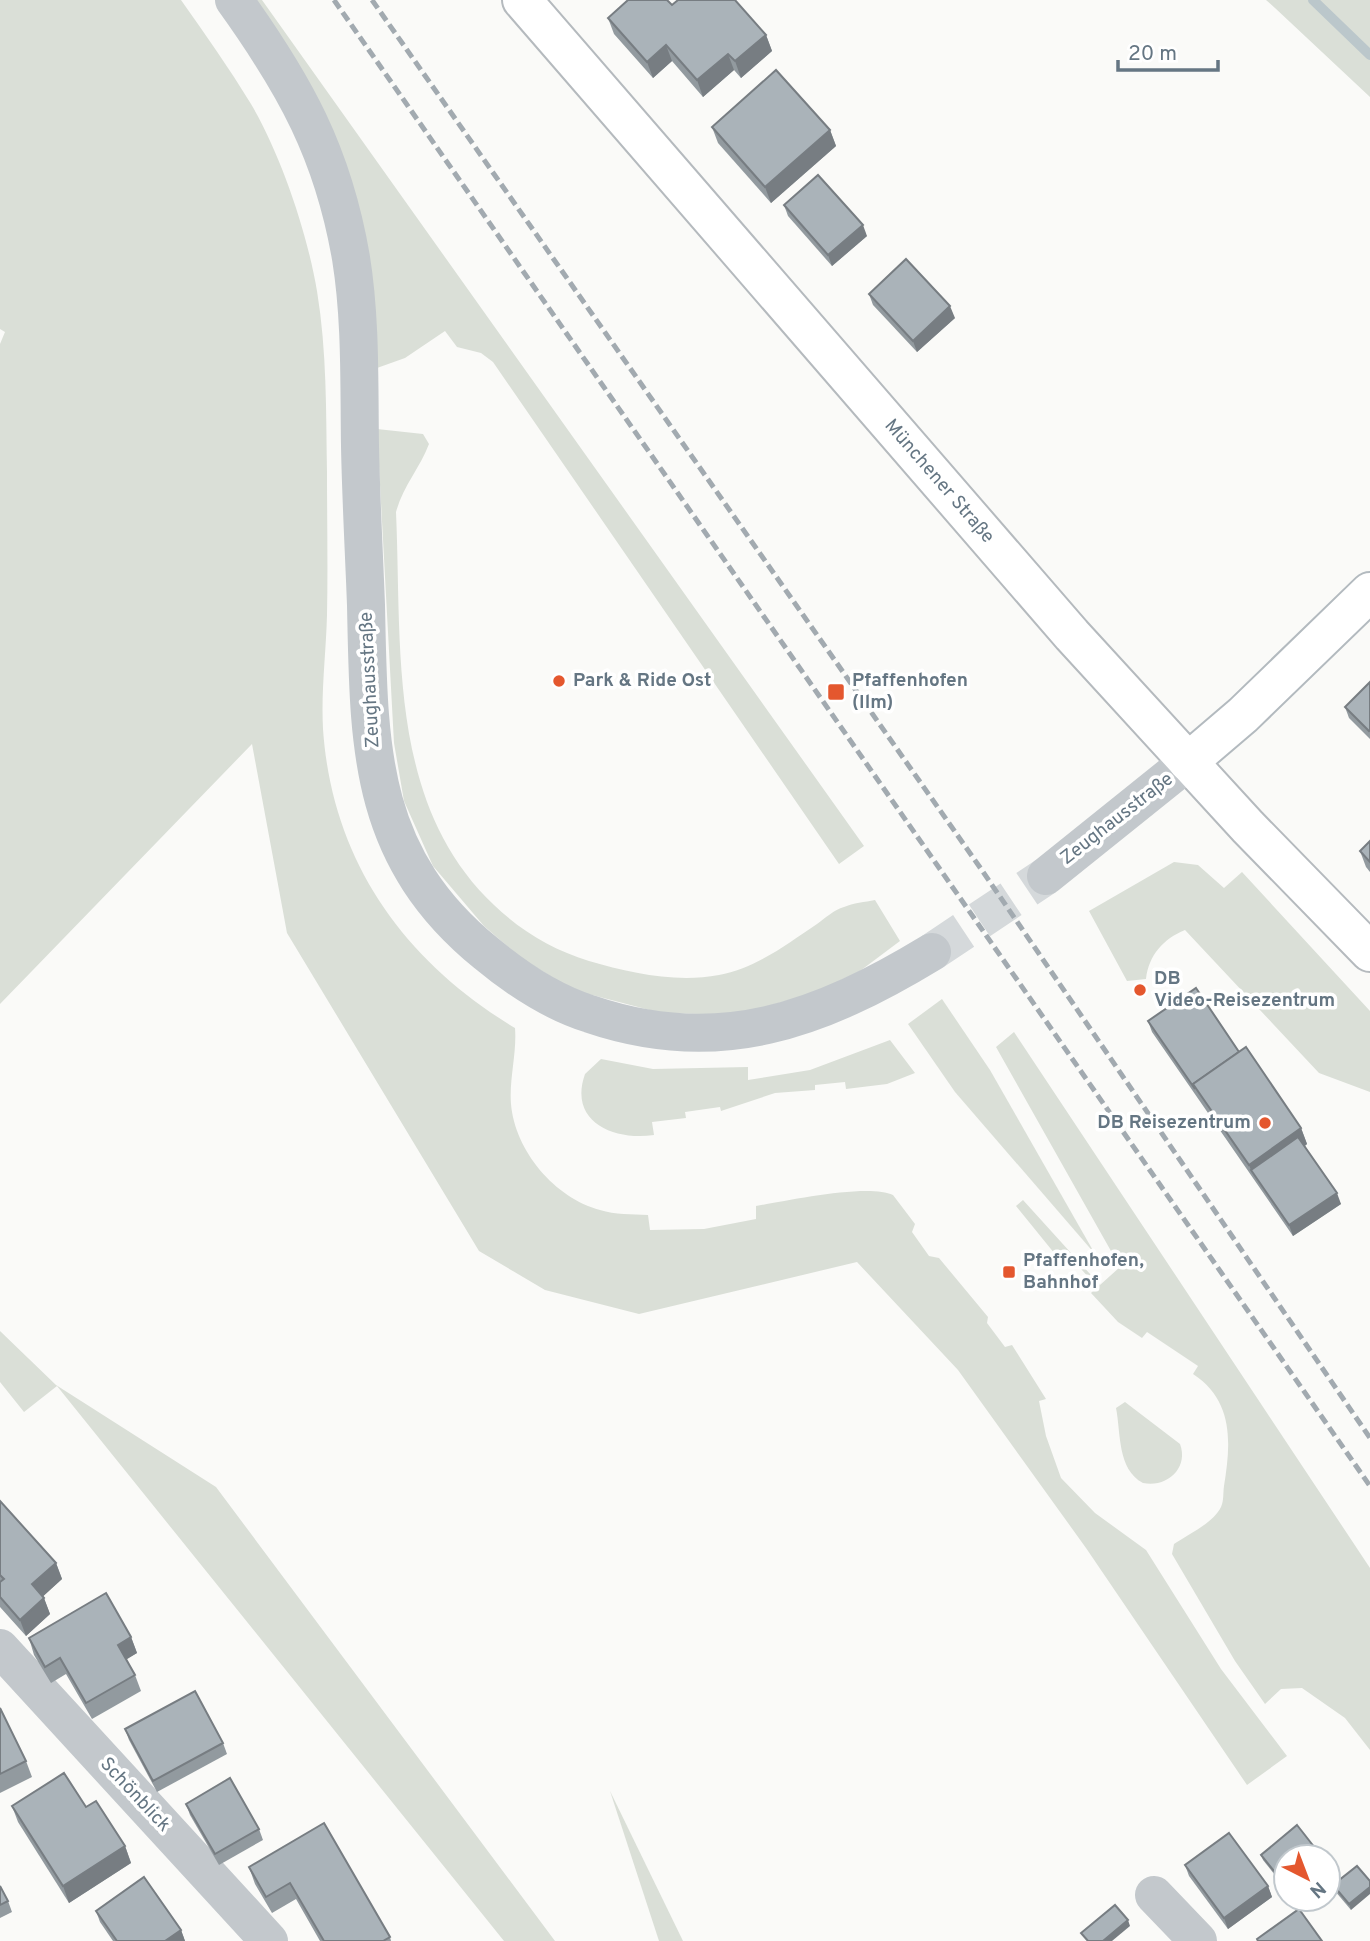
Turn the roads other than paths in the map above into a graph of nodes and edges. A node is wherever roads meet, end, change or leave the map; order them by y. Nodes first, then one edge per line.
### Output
1 (234, 0) edge
2 (522, 0) edge
3 (1370, 592) edge
4 (1188, 762) junction
5 (1046, 876) tunnel mouth
6 (932, 952) tunnel mouth
7 (1370, 952) edge
8 (0, 1648) edge
9 (1154, 1895) dead end
10 (269, 1941) edge
11 (1198, 1941) edge

1 - 6 street, Zeughausstraße
2 - 4 main road, Münchener Straße
3 - 4 main road
4 - 5 street, Zeughausstraße
4 - 7 main road, Münchener Straße
8 - 10 street, Schönblick
9 - 11 street

